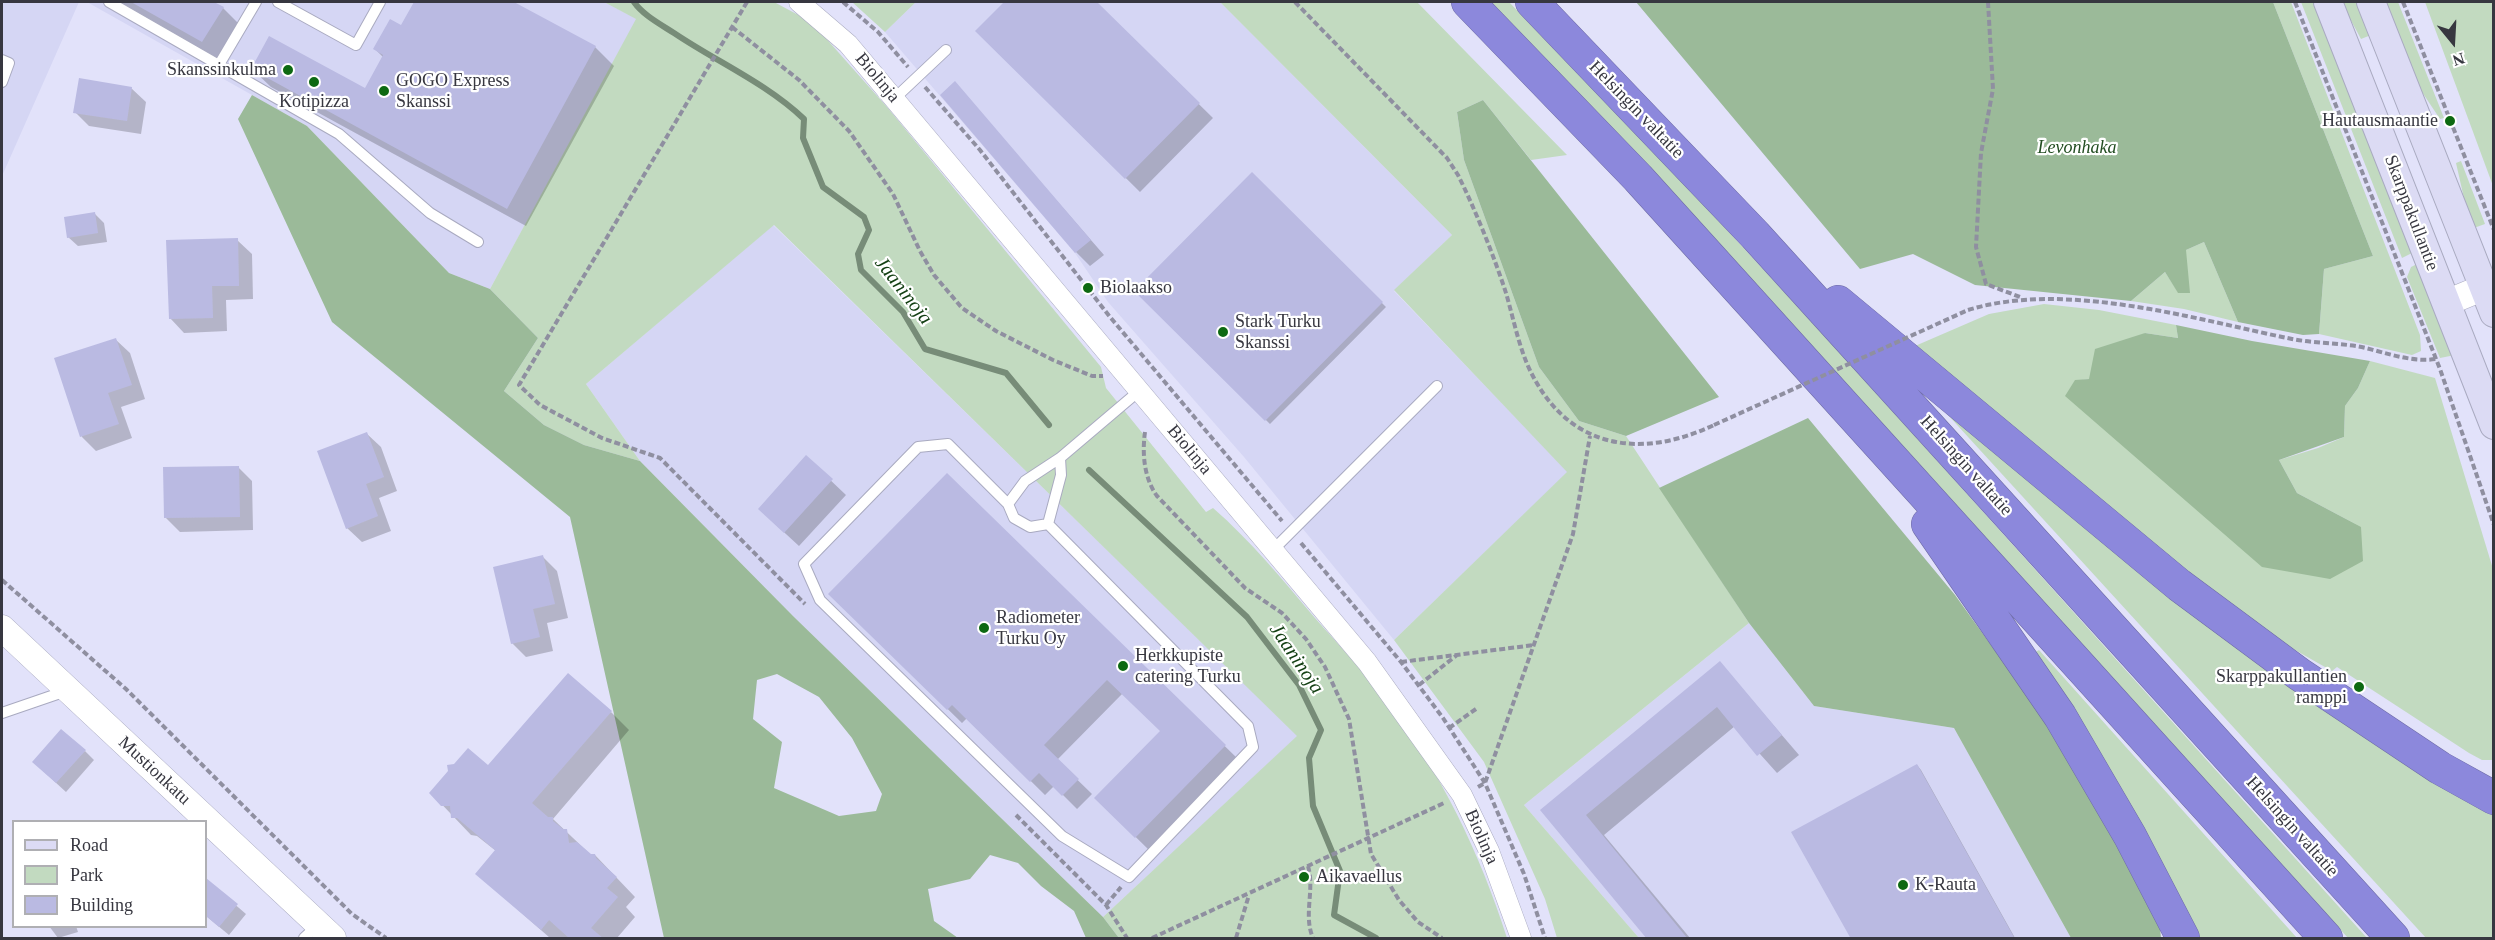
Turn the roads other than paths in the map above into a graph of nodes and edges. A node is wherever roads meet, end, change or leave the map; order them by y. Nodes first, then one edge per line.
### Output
1 (109, 2) edge
2 (256, 2) edge
3 (278, 2) edge
4 (380, 2) edge
5 (799, 2) edge
6 (1468, 2) edge
7 (1532, 2) edge
8 (2328, 2) edge
9 (2371, 2) edge
10 (946, 50) dead end
11 (2, 60) edge
12 (220, 63) junction
13 (2, 82) edge
14 (894, 99) junction
15 (1755, 235) junction
16 (478, 242) dead end
17 (2488, 285) edge
18 (2446, 303) junction
19 (2493, 313) edge
20 (1437, 386) dead end
21 (1139, 391) junction
22 (1858, 420) junction
23 (2493, 425) edge
24 (1060, 458) junction
25 (1008, 504) junction
26 (1048, 524) junction
27 (1272, 550) junction
28 (2, 628) edge
29 (69, 690) junction
30 (2, 713) edge
31 (2492, 795) edge
32 (202, 820) edge
33 (207, 825) edge
34 (318, 934) edge
35 (1521, 939) edge
36 (2184, 939) edge
37 (2326, 939) edge
38 (2392, 939) edge

1 - 12 lane
2 - 12 lane
3 - 4 lane
5 - 14 street, Biolinja
6 - 22 highway
7 - 15 highway, Helsingin valtatie
8 - 18 main road, Skarppakullantie
9 - 17 main road
10 - 14 lane
11 - 13 lane
12 - 16 lane
14 - 21 street, Biolinja
15 - 31 highway
15 - 38 highway, Helsingin valtatie
17 - 18 street
17 - 19 main road
18 - 23 main road, Skarppakullantie
20 - 27 lane
21 - 24 lane
21 - 27 street, Biolinja
22 - 36 highway
22 - 37 highway
24 - 25 lane
24 - 26 lane
25 - 26 lane
25 - 26 lane
27 - 35 street, Biolinja
28 - 29 street, Mustionkatu
29 - 30 lane
29 - 32 street, Mustionkatu
33 - 34 street, Mustionkatu

